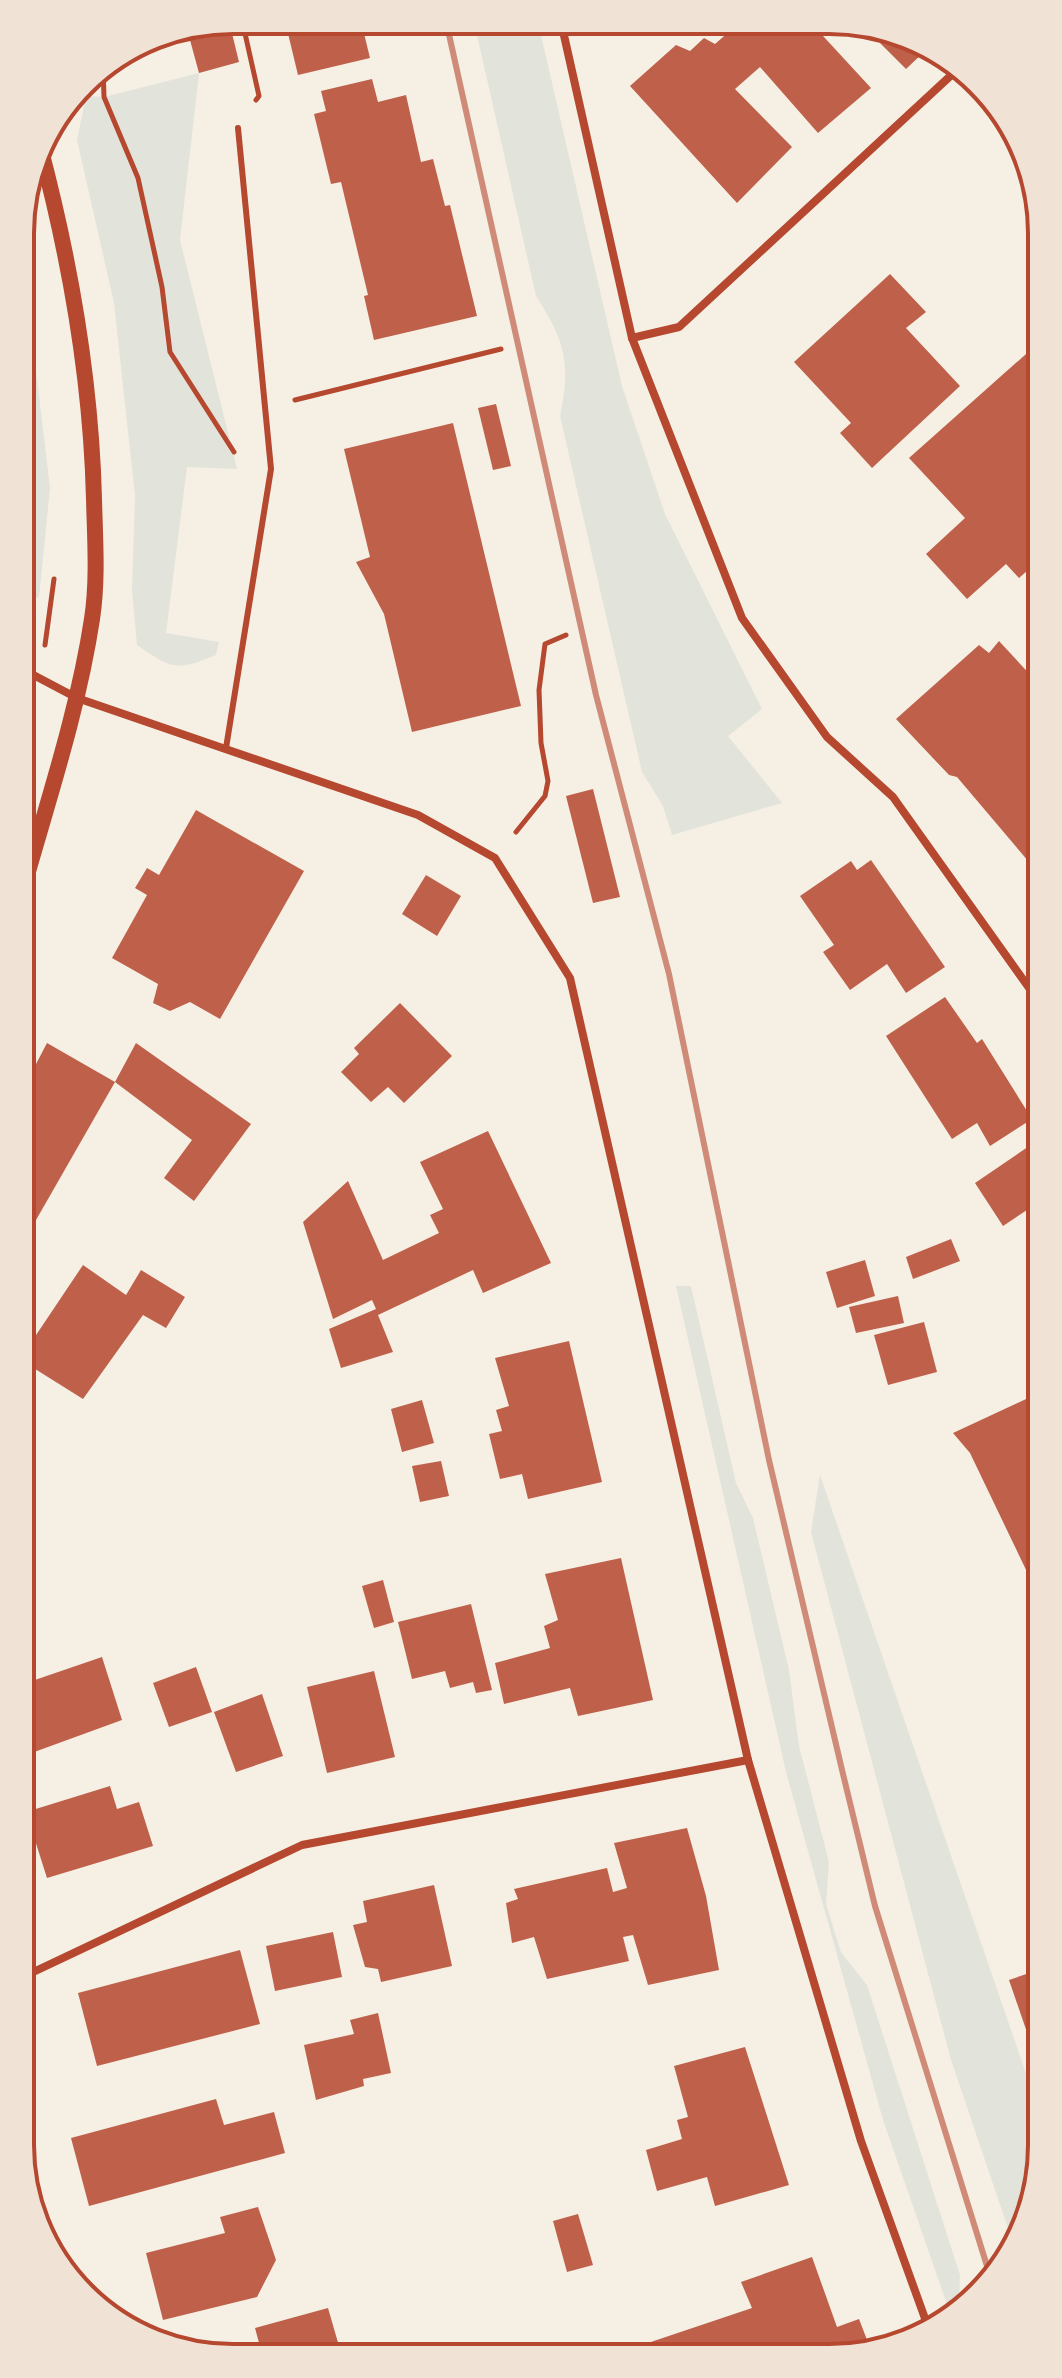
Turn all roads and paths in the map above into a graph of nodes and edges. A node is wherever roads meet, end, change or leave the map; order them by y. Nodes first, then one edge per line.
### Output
1 (245, 34) edge
2 (564, 34) edge
3 (951, 76) edge
4 (104, 82) edge
5 (238, 128) joint
6 (45, 169) edge
7 (632, 338) junction
8 (501, 349) dead end
9 (267, 407) junction
10 (271, 469) junction
11 (55, 567) dead end
12 (566, 635) dead end
13 (34, 676) edge
14 (40, 679) junction
15 (77, 698) junction
16 (226, 748) junction
17 (34, 850) edge
18 (495, 858) junction
19 (1028, 986) edge
20 (748, 1760) junction
21 (34, 1972) edge
22 (925, 2318) edge

1 - 5 path
2 - 7 street
3 - 7 street
4 - 10 path
5 - 9 lane
6 - 15 main road
7 - 19 street
8 - 9 path
9 - 10 lane
10 - 16 lane
11 - 14 path
12 - 18 path
13 - 14 street
14 - 15 street
15 - 16 street
15 - 17 main road
16 - 18 street
18 - 20 street
20 - 21 street
20 - 22 street

